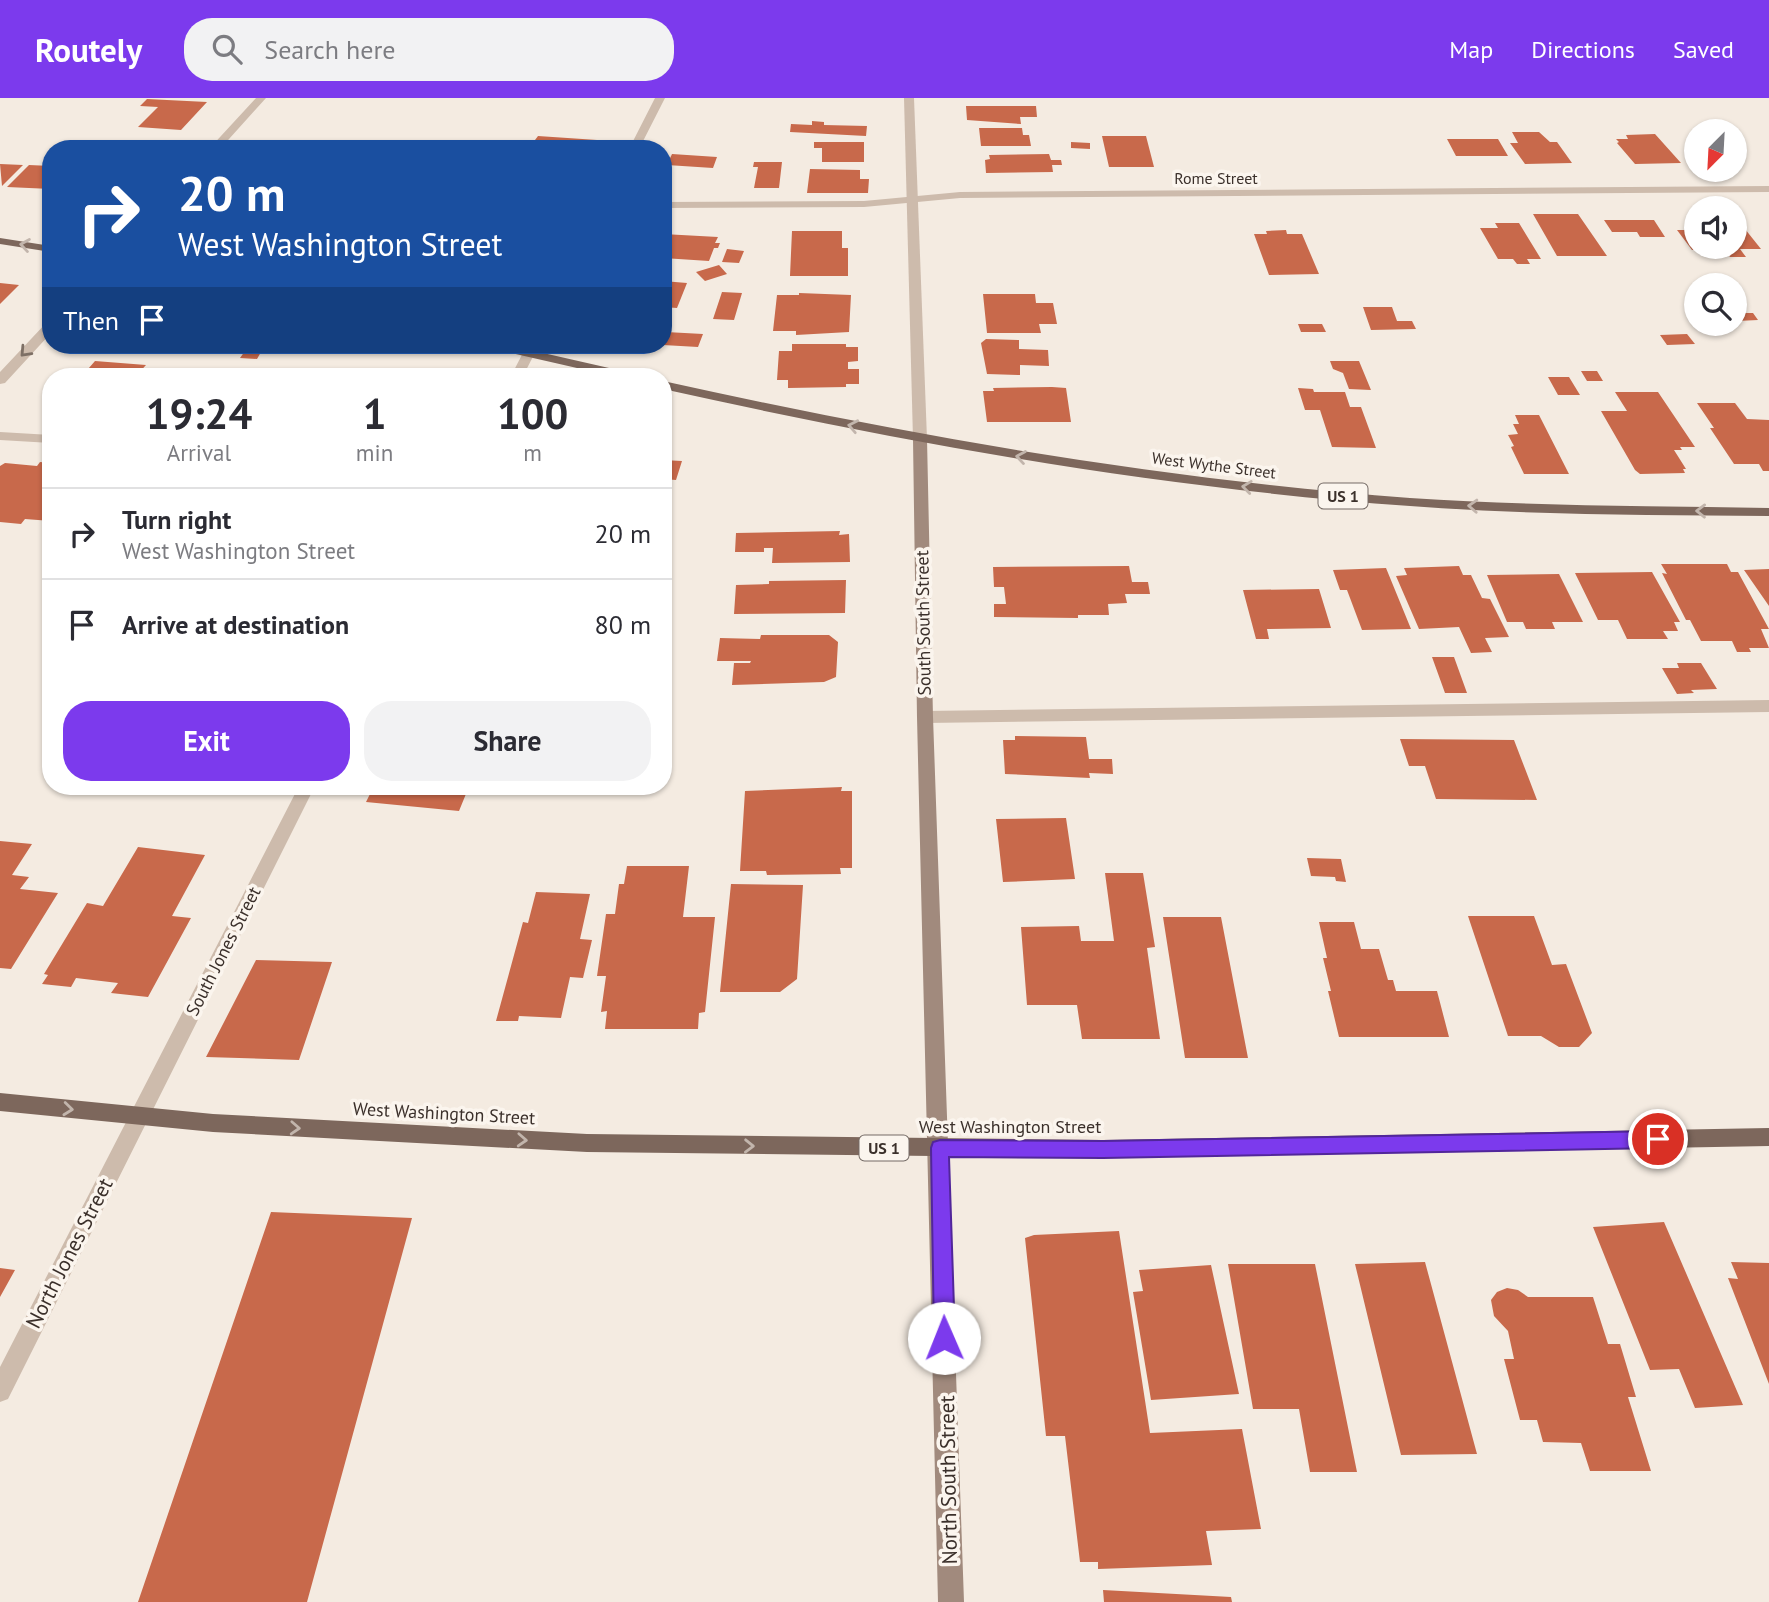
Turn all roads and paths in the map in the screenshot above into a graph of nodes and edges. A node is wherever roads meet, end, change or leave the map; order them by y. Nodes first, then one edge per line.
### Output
1 (261, 98) edge
2 (660, 98) edge
3 (909, 98) edge
4 (223, 140) edge
5 (639, 140) edge
6 (1769, 189) edge
7 (911, 200) junction
8 (672, 205) edge
9 (0, 241) edge
10 (42, 248) edge
11 (42, 335) edge
12 (549, 354) edge
13 (599, 368) edge
14 (0, 380) edge
15 (672, 387) edge
16 (0, 436) edge
17 (42, 438) edge
18 (920, 439) junction
19 (1769, 512) edge
20 (1769, 706) edge
21 (925, 717) junction
22 (301, 795) edge
23 (0, 1102) edge
24 (139, 1116) junction
25 (1769, 1138) edge
26 (940, 1148) junction
27 (0, 1391) edge
28 (951, 1602) edge

1 - 4 street
2 - 5 street
3 - 7 street, South South Street
6 - 7 street, Rome Street
7 - 8 street, Rome Street
7 - 18 street, South South Street
10 -> 9 main road
11 -> 14 street
12 - 13 main road
18 -> 15 main road, West Wythe Street / US 1
16 - 17 street
19 -> 18 main road, West Wythe Street / US 1
18 - 21 main road, South South Street
20 - 21 street
21 - 26 main road, South South Street
22 - 24 street, South Jones Street
23 -> 24 main road, West Washington Street / US 1
24 -> 26 main road, West Washington Street / US 1
24 - 27 street, North Jones Street
25 - 26 main road, West Washington Street / US 1
26 - 28 main road, North South Street

